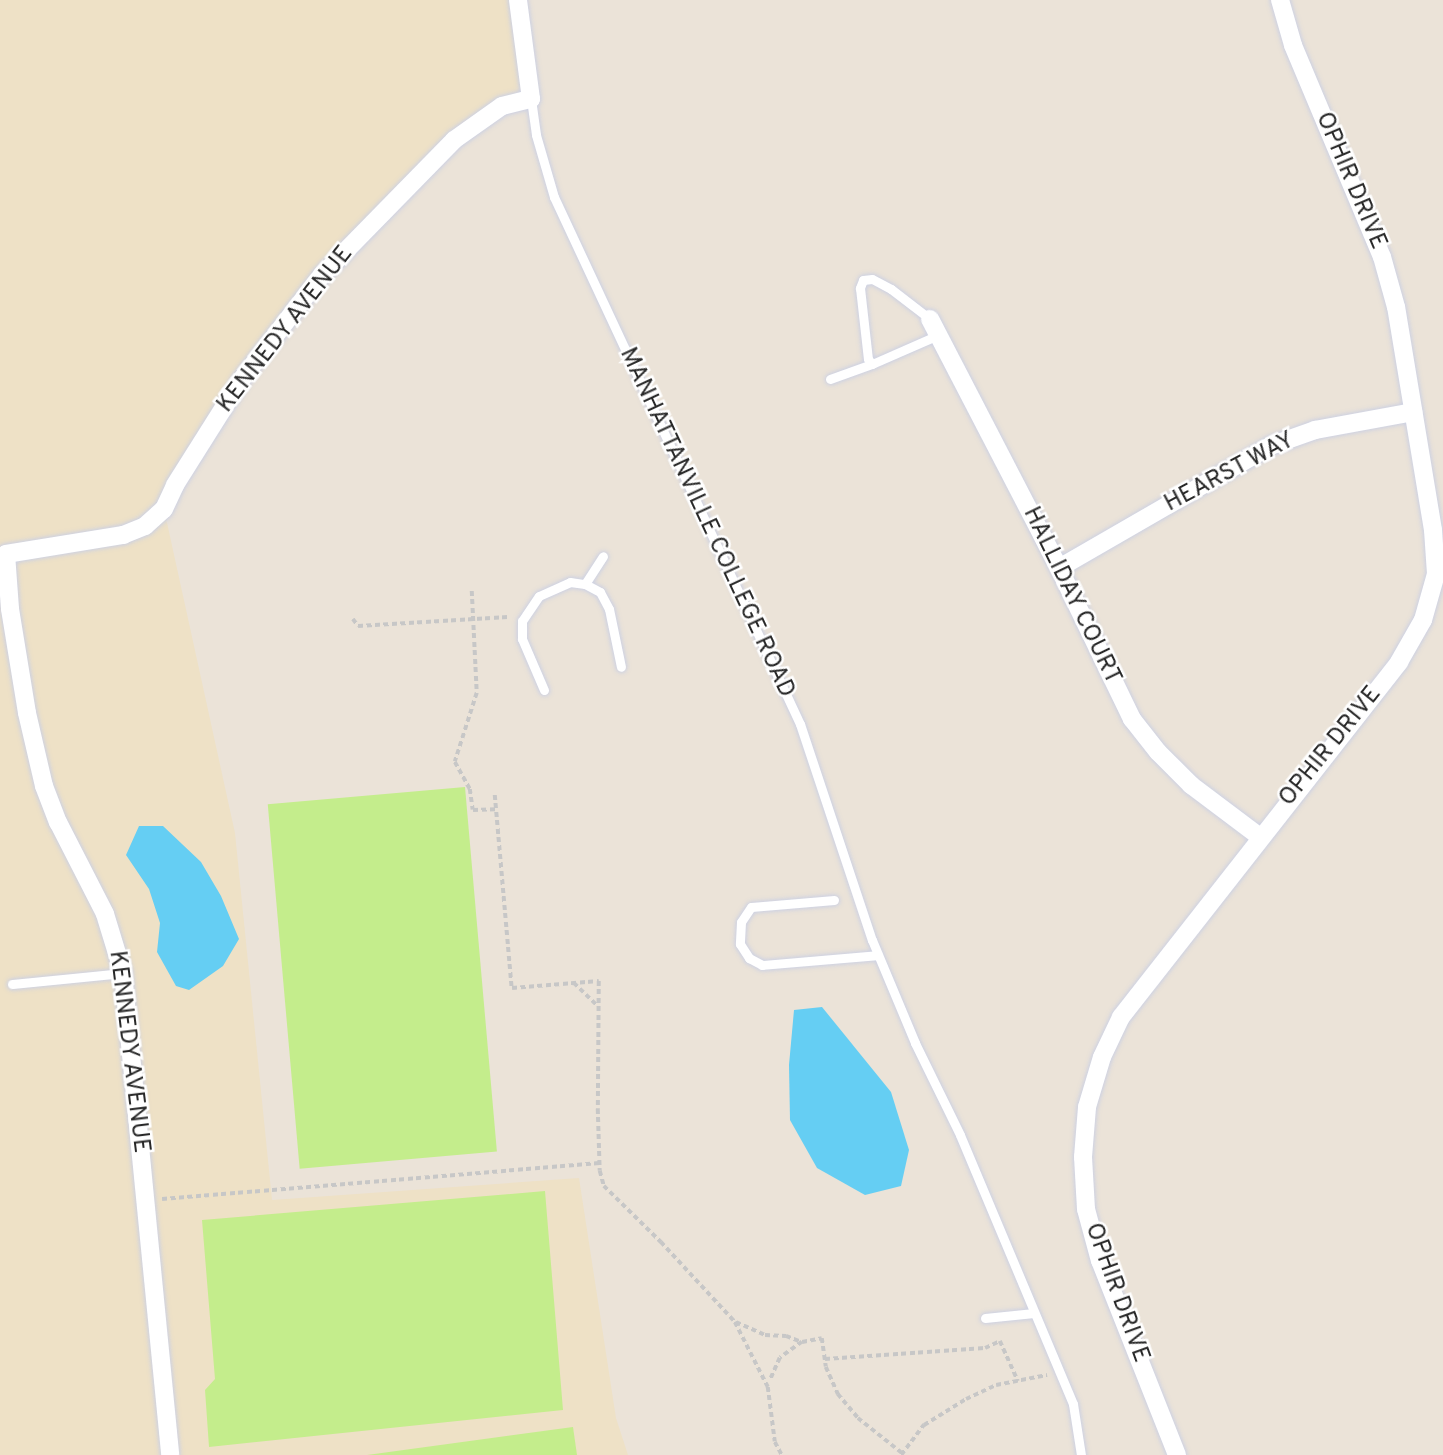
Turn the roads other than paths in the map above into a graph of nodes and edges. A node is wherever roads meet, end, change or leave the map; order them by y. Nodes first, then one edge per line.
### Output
1 (518, 0) edge
2 (1280, 0) edge
3 (531, 99) junction
4 (934, 327) junction
5 (872, 364) junction
6 (830, 379) dead end
7 (1413, 412) junction
8 (3, 553) edge
9 (603, 556) dead end
10 (1059, 568) junction
11 (585, 584) junction
12 (621, 667) dead end
13 (544, 690) dead end
14 (1260, 837) junction
15 (834, 900) dead end
16 (878, 955) junction
17 (123, 973) junction
18 (12, 984) dead end
19 (1034, 1313) junction
20 (985, 1318) dead end
21 (170, 1455) edge
22 (1081, 1455) edge
23 (1177, 1455) edge

1 - 3 street, MANHATTANVILLE COLLEGE ROAD
2 - 7 street, OPHIR DRIVE
3 - 8 street, KENNEDY AVENUE
3 - 16 lane, MANHATTANVILLE COLLEGE ROAD
4 - 5 lane
4 - 5 lane
4 - 10 street, HALLIDAY COURT
5 - 6 lane
7 - 10 street, HEARST WAY
7 - 14 street, OPHIR DRIVE
8 - 17 street, KENNEDY AVENUE
9 - 11 lane
10 - 14 street, HALLIDAY COURT
11 - 12 lane
11 - 13 lane
14 - 23 street, OPHIR DRIVE
15 - 16 lane
16 - 19 lane, MANHATTANVILLE COLLEGE ROAD
17 - 18 lane
17 - 21 street, KENNEDY AVENUE
19 - 20 lane
19 - 22 lane, MANHATTANVILLE COLLEGE ROAD

